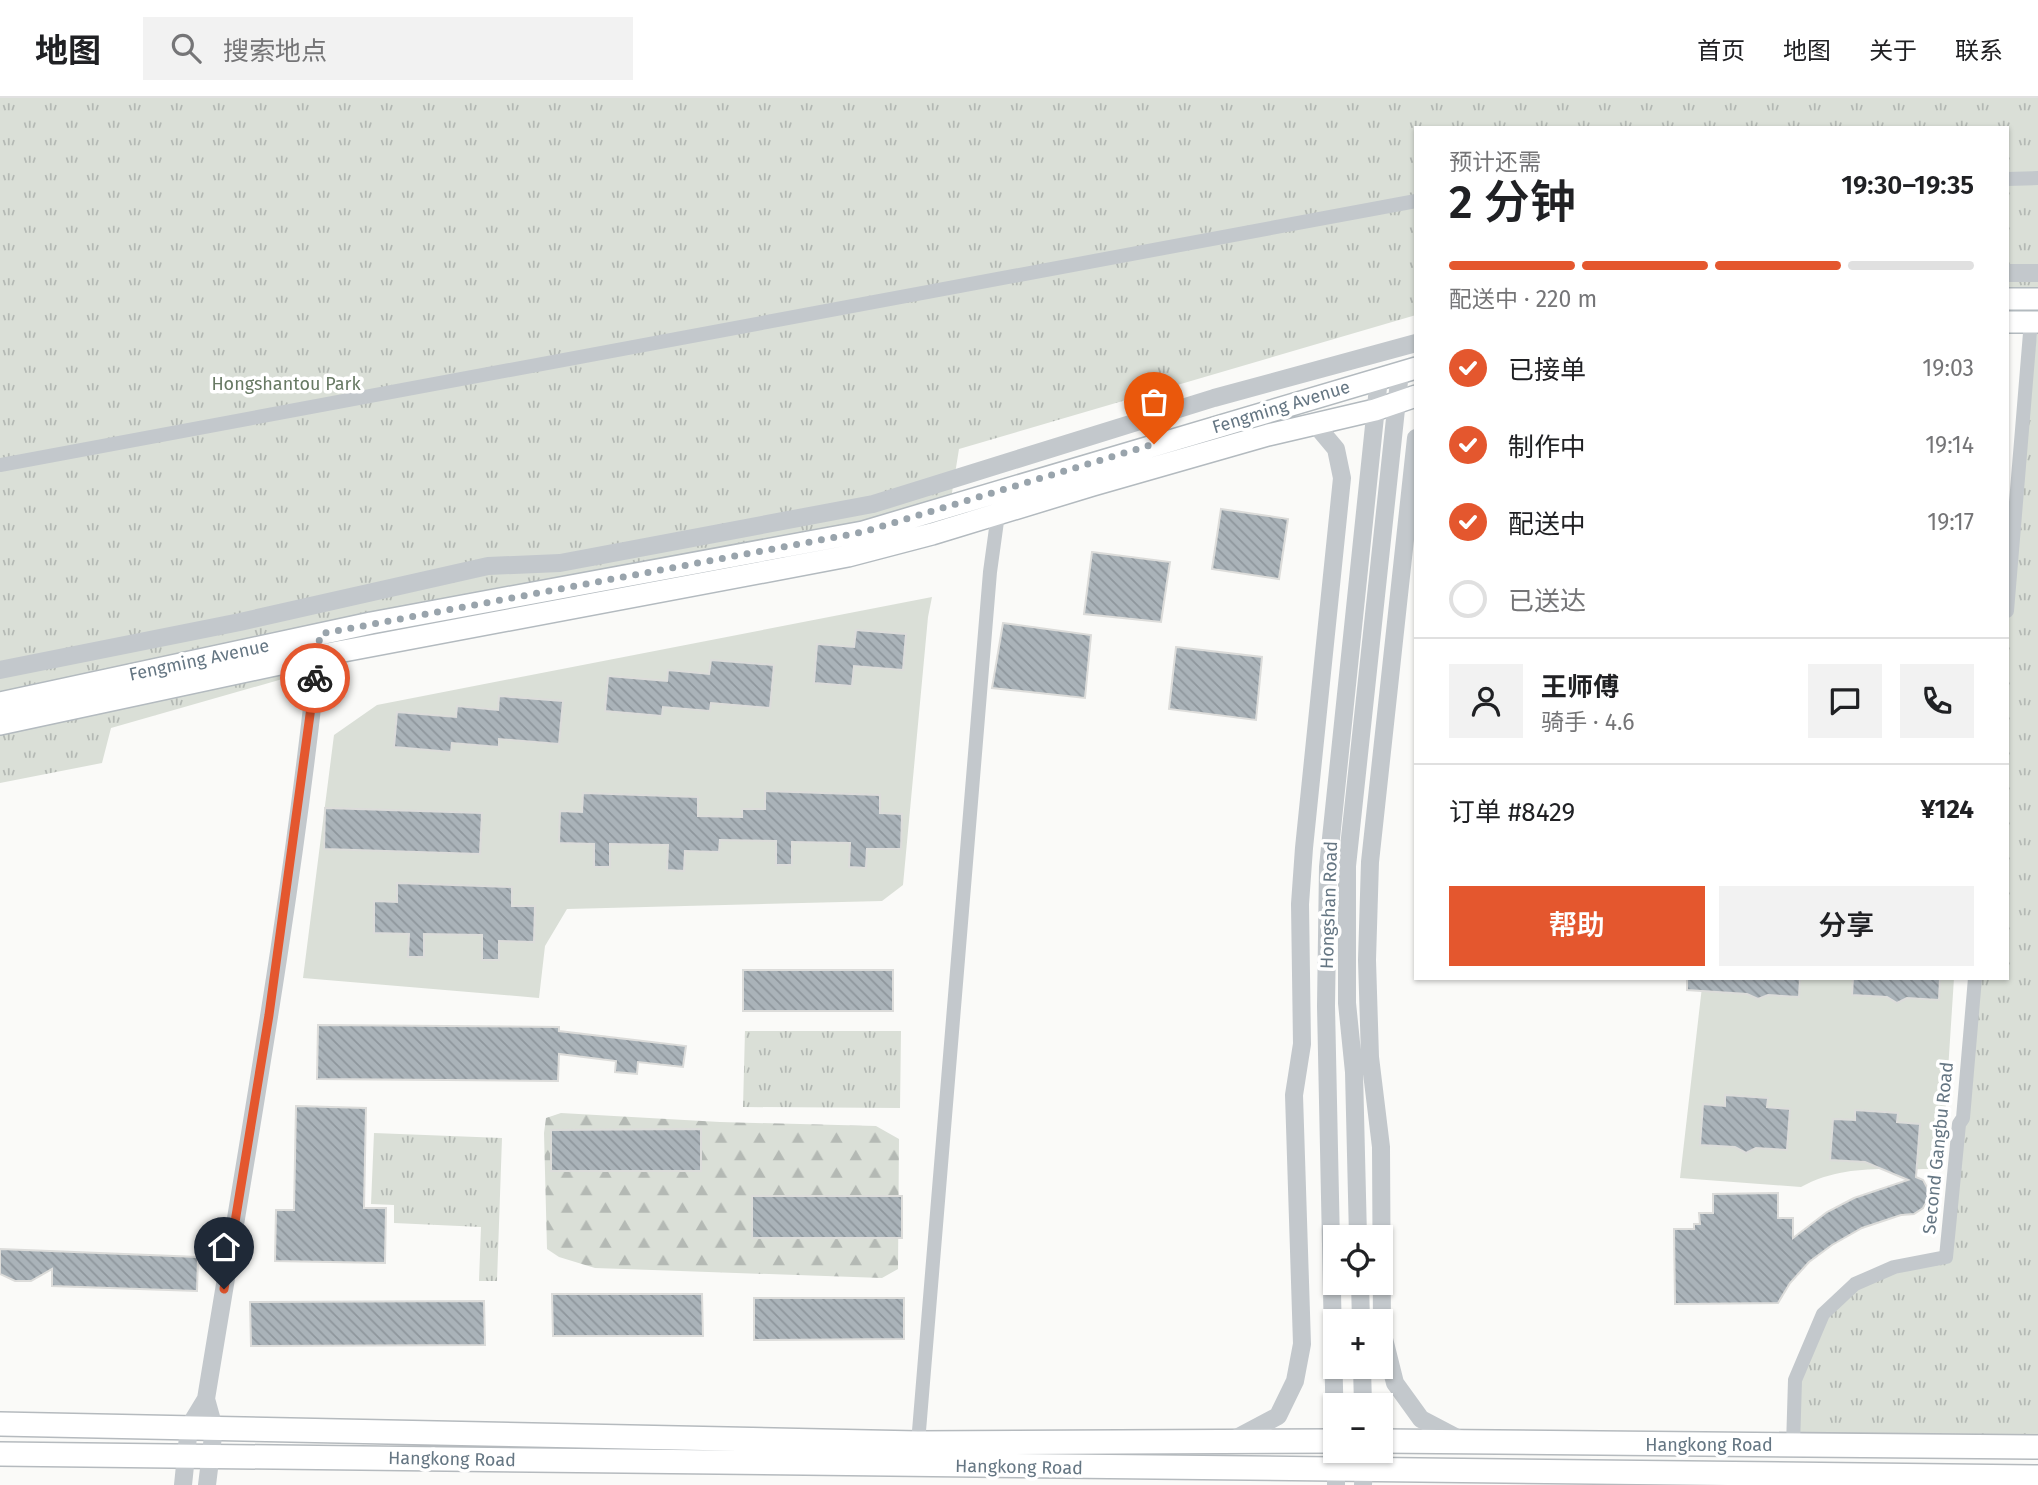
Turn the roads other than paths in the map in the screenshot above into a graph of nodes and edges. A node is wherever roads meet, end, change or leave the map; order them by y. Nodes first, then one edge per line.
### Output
1 (2038, 178) edge
2 (2009, 179) edge
3 (1414, 201) edge
4 (2009, 273) edge
5 (2038, 273) edge
6 (2009, 299) edge
7 (2038, 299) edge
8 (2009, 322) edge
9 (2035, 322) edge
10 (1414, 344) edge
11 (1408, 370) edge
12 (1379, 378) junction
13 (1407, 399) edge
14 (1376, 410) junction
15 (1315, 424) junction
16 (1414, 456) edge
17 (0, 465) edge
18 (998, 514) junction
19 (2009, 590) edge
20 (320, 634) junction
21 (317, 656) junction
22 (0, 670) edge
23 (0, 704) edge
24 (0, 724) edge
25 (1975, 980) edge
26 (1358, 1225) edge
27 (1334, 1393) edge
28 (206, 1399) junction
29 (0, 1424) edge
30 (189, 1427) junction
31 (214, 1428) junction
32 (1230, 1441) junction
33 (1323, 1441) edge
34 (1393, 1441) edge
35 (918, 1443) junction
36 (1468, 1443) junction
37 (1793, 1446) junction
38 (2038, 1447) edge
39 (0, 1454) edge
40 (186, 1456) junction
41 (211, 1457) junction
42 (1336, 1469) edge
43 (1364, 1469) edge
44 (2038, 1477) edge
45 (183, 1485) edge
46 (206, 1485) edge

1 - 2 street
3 - 17 street
4 - 5 street
6 - 7 main road
8 - 9 main road
9 - 19 street
10 - 22 street
11 - 12 main road, Fengming Avenue
11 - 13 street, Hongshan Road
12 - 14 street, Hongshan Road
12 - 20 main road, Fengming Avenue
13 - 14 main road, Fengming Avenue
13 - 26 street, Hongshan Road
14 - 15 main road, Fengming Avenue
14 - 27 street, Hongshan Road
15 - 18 main road, Fengming Avenue
15 - 32 street
16 - 36 street
18 - 21 main road, Fengming Avenue
18 - 35 street
20 - 21 street
20 - 23 main road, Fengming Avenue
21 - 24 main road, Fengming Avenue
21 - 28 street
25 - 37 street, Second Gangbu Road
28 - 30 street
28 - 31 street
29 - 30 main road, Hangkong Road
30 - 31 main road, Hangkong Road
30 - 40 street
31 - 35 main road, Hangkong Road
31 - 41 street
32 - 33 main road, Hangkong Road
32 - 35 main road, Hangkong Road
34 - 36 main road, Hangkong Road
36 - 37 main road, Hangkong Road
37 - 38 main road, Hangkong Road
39 - 40 main road, Hangkong Road
40 - 41 main road, Hangkong Road
40 - 45 street
41 - 42 main road, Hangkong Road
41 - 46 street
42 - 43 main road, Hangkong Road
43 - 44 main road, Hangkong Road

